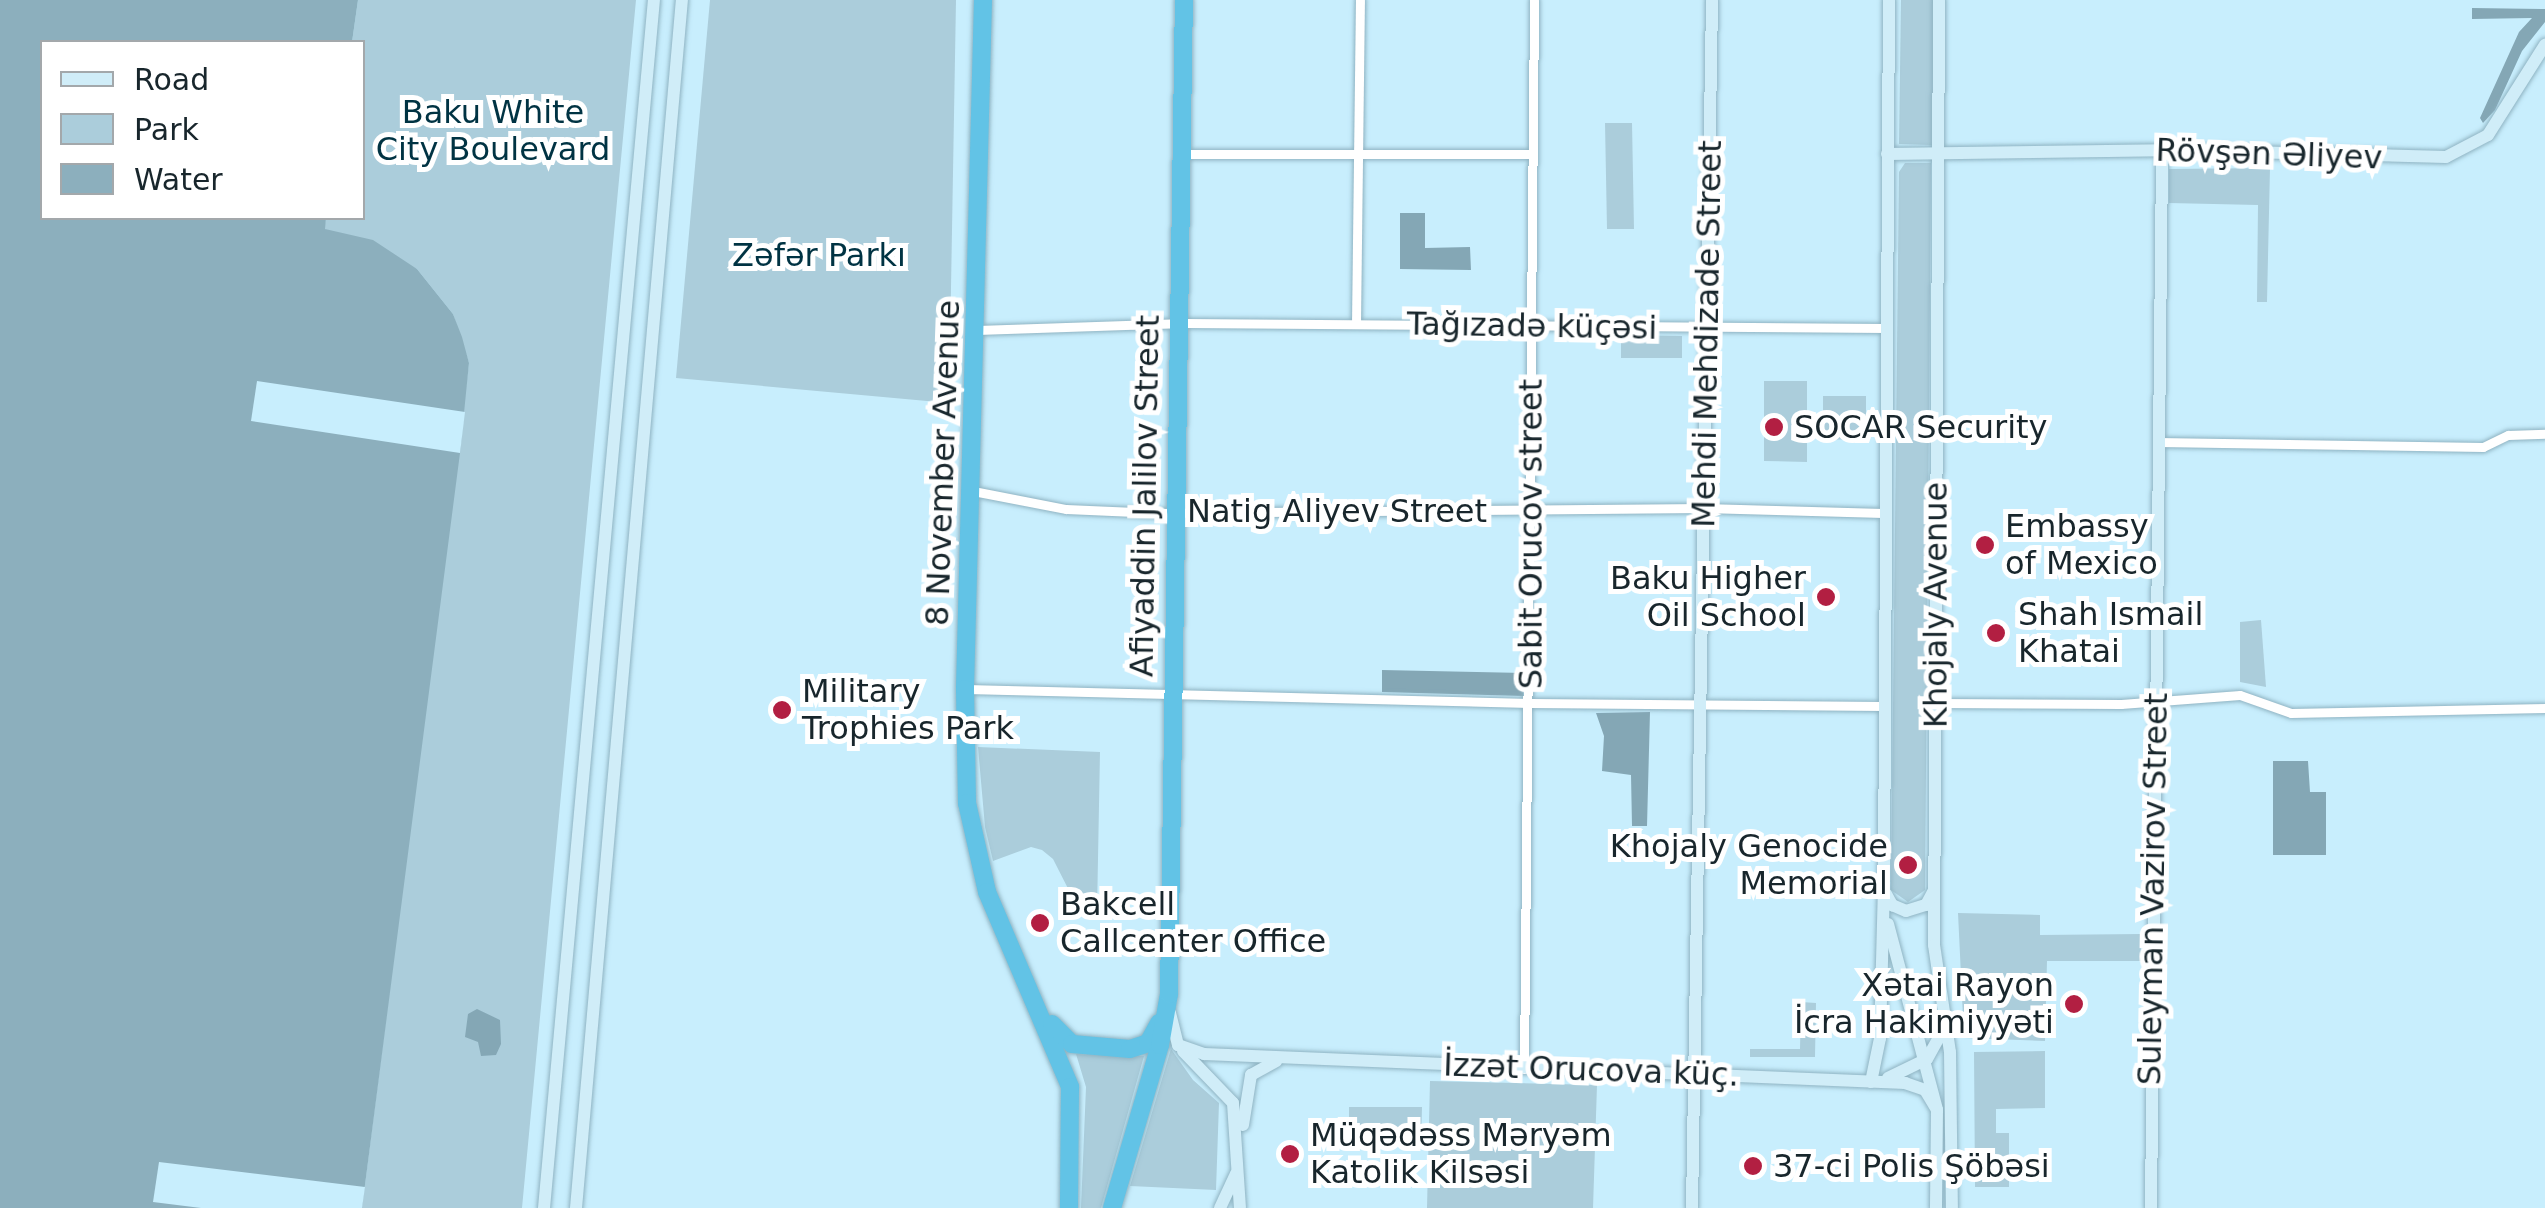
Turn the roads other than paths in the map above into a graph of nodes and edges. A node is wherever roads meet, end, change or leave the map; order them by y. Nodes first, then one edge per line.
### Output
1 (654, 0) edge
2 (682, 0) edge
3 (984, 0) edge
4 (1184, 0) edge
5 (1360, 0) edge
6 (1534, 0) edge
7 (1712, 0) edge
8 (1889, 0) edge
9 (1940, 0) edge
10 (2545, 46) edge
11 (2162, 150) junction
12 (1180, 154) junction
13 (1358, 154) junction
14 (1532, 154) junction
15 (1887, 154) junction
16 (1938, 154) junction
17 (1178, 324) junction
18 (1356, 324) junction
19 (1532, 327) junction
20 (1706, 328) junction
21 (1886, 328) junction
22 (977, 330) junction
23 (2545, 434) edge
24 (2158, 442) junction
25 (973, 491) junction
26 (1704, 508) junction
27 (1532, 509) junction
28 (1176, 512) junction
29 (1884, 513) junction
30 (965, 689) junction
31 (1172, 692) junction
32 (2154, 700) junction
33 (1700, 702) junction
34 (1936, 702) junction
35 (1530, 703) junction
36 (1883, 706) junction
37 (2545, 708) edge
38 (1884, 882) junction
39 (1934, 884) junction
40 (1168, 994) junction
41 (1040, 1008) junction
42 (1942, 1009) junction
43 (1178, 1045) junction
44 (1950, 1052) junction
45 (1283, 1059) junction
46 (1926, 1060) junction
47 (1524, 1069) junction
48 (1694, 1074) junction
49 (1871, 1082) junction
50 (1938, 1110) junction
51 (1240, 1152) junction
52 (544, 1208) edge
53 (576, 1208) edge
54 (1070, 1208) edge
55 (1112, 1208) edge
56 (1220, 1208) edge
57 (1240, 1208) edge
58 (1692, 1208) edge
59 (1936, 1208) edge
60 (1952, 1208) edge
61 (2151, 1208) edge

1 - 52 main road
2 - 53 main road
3 - 22 highway, 8 November Avenue
4 - 12 highway, Afiyaddin Jalilov Street
5 - 13 street
6 - 14 street, Sabit Orucov street
7 - 20 main road, Mehdi Mehdizade Street
8 - 15 main road, Khojaly Avenue
9 - 16 main road, Khojaly Avenue
10 - 11 main road, Rövşən Əliyev
11 - 16 main road, Rövşən Əliyev
11 - 24 main road, Suleyman Vazirov Street
12 - 13 street
12 - 17 highway, Afiyaddin Jalilov Street
13 - 14 street
13 - 18 street
14 - 19 street, Sabit Orucov street
15 - 16 main road, Rövşən Əliyev
15 - 21 main road, Khojaly Avenue
16 - 34 main road, Khojaly Avenue
17 - 18 street, Tağızadə küçəsi
17 - 22 street, Tağızadə küçəsi
17 - 28 highway, Afiyaddin Jalilov Street
18 - 19 street, Tağızadə küçəsi
19 - 20 street, Tağızadə küçəsi
19 - 27 street, Sabit Orucov street
20 - 21 street, Tağızadə küçəsi
20 - 26 main road, Mehdi Mehdizade Street
21 - 29 main road, Khojaly Avenue
22 - 25 highway, 8 November Avenue
23 - 24 street
24 - 32 main road, Suleyman Vazirov Street
25 - 28 street, Natig Aliyev Street
25 - 30 highway, 8 November Avenue
26 - 27 street, Natig Aliyev Street
26 - 29 street, Natig Aliyev Street
26 - 33 main road, Mehdi Mehdizade Street
27 - 28 street, Natig Aliyev Street
27 - 35 street, Sabit Orucov street
28 - 31 highway, Afiyaddin Jalilov Street
29 - 36 main road, Khojaly Avenue
30 - 31 street
30 - 41 highway, 8 November Avenue
31 - 35 street
31 - 40 highway, Afiyaddin Jalilov Street
32 - 34 street
32 - 37 street
32 - 61 main road, Suleyman Vazirov Street
33 - 35 street
33 - 36 street
33 - 48 main road, Mehdi Mehdizade Street
34 - 39 main road, Khojaly Avenue
35 - 47 street, Sabit Orucov street
36 - 38 main road, Khojaly Avenue
38 - 39 main road
38 - 46 main road, Khojaly Avenue
38 - 49 main road, Khojaly Avenue
39 - 42 main road, Khojaly Avenue
40 - 41 highway
40 - 43 main road
40 - 55 highway
41 - 54 highway, 8 November Avenue
42 - 44 main road, Khojaly Avenue
42 - 46 main road
43 - 45 main road, İzzət Orucova küç.
43 - 51 main road
44 - 46 main road
44 - 60 main road, Khojaly Avenue
45 - 47 main road, İzzət Orucova küç.
45 - 51 main road
46 - 49 main road
46 - 50 main road, Khojaly Avenue
47 - 48 main road, İzzət Orucova küç.
48 - 49 main road, İzzət Orucova küç.
48 - 58 main road, Mehdi Mehdizade Street
49 - 50 main road, İzzət Orucova küç.
50 - 59 main road, Khojaly Avenue
51 - 56 main road
51 - 57 main road

